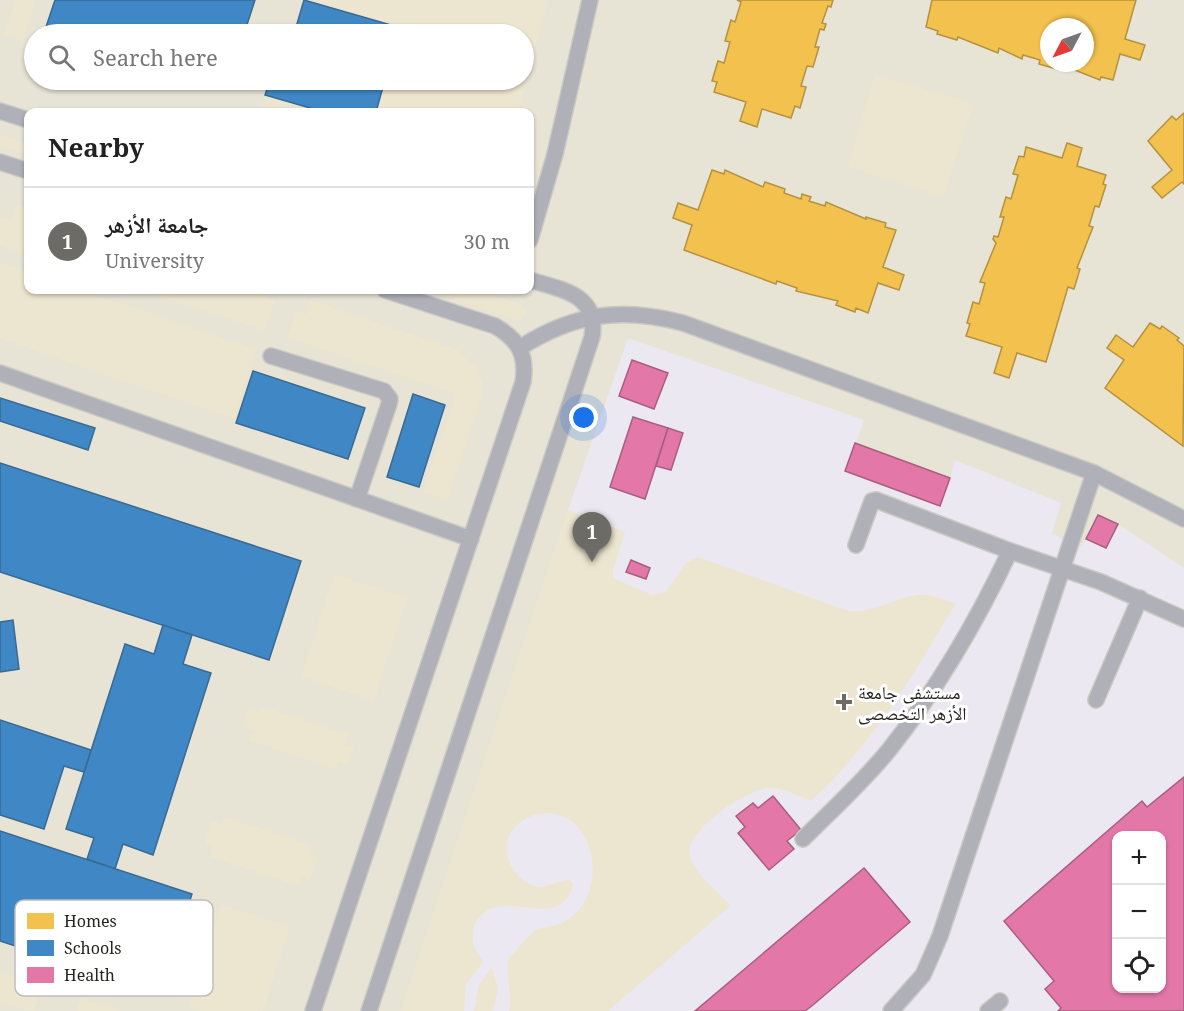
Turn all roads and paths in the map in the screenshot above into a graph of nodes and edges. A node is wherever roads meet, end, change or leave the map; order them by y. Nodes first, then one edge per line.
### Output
1 (590, 0) edge
2 (0, 111) edge
3 (24, 119) edge
4 (0, 162) edge
5 (24, 170) edge
6 (534, 226) edge
7 (534, 281) edge
8 (397, 294) edge
9 (593, 316) junction
10 (521, 347) junction
11 (271, 356) dead end
12 (0, 373) edge
13 (1094, 473) junction
14 (357, 499) junction
15 (1184, 519) edge
16 (471, 539) junction
17 (856, 545) dead end
18 (1010, 551) junction
19 (1061, 568) junction
20 (1140, 598) junction
21 (1184, 619) edge
22 (1096, 700) dead end
23 (803, 839) dead end
24 (313, 1011) edge
25 (369, 1011) edge
26 (891, 1011) edge

1 - 6 lane
2 - 3 lane
4 - 5 lane
7 - 9 lane
8 - 10 lane
9 - 10 lane
9 - 13 lane
9 - 25 lane
10 - 16 lane
11 - 14 lane
12 - 14 lane
13 - 15 lane
13 - 19 lane
14 - 16 lane
16 - 24 lane
17 - 18 lane
18 - 19 lane
18 - 23 lane
19 - 20 lane
19 - 26 lane
20 - 21 lane
20 - 22 lane

